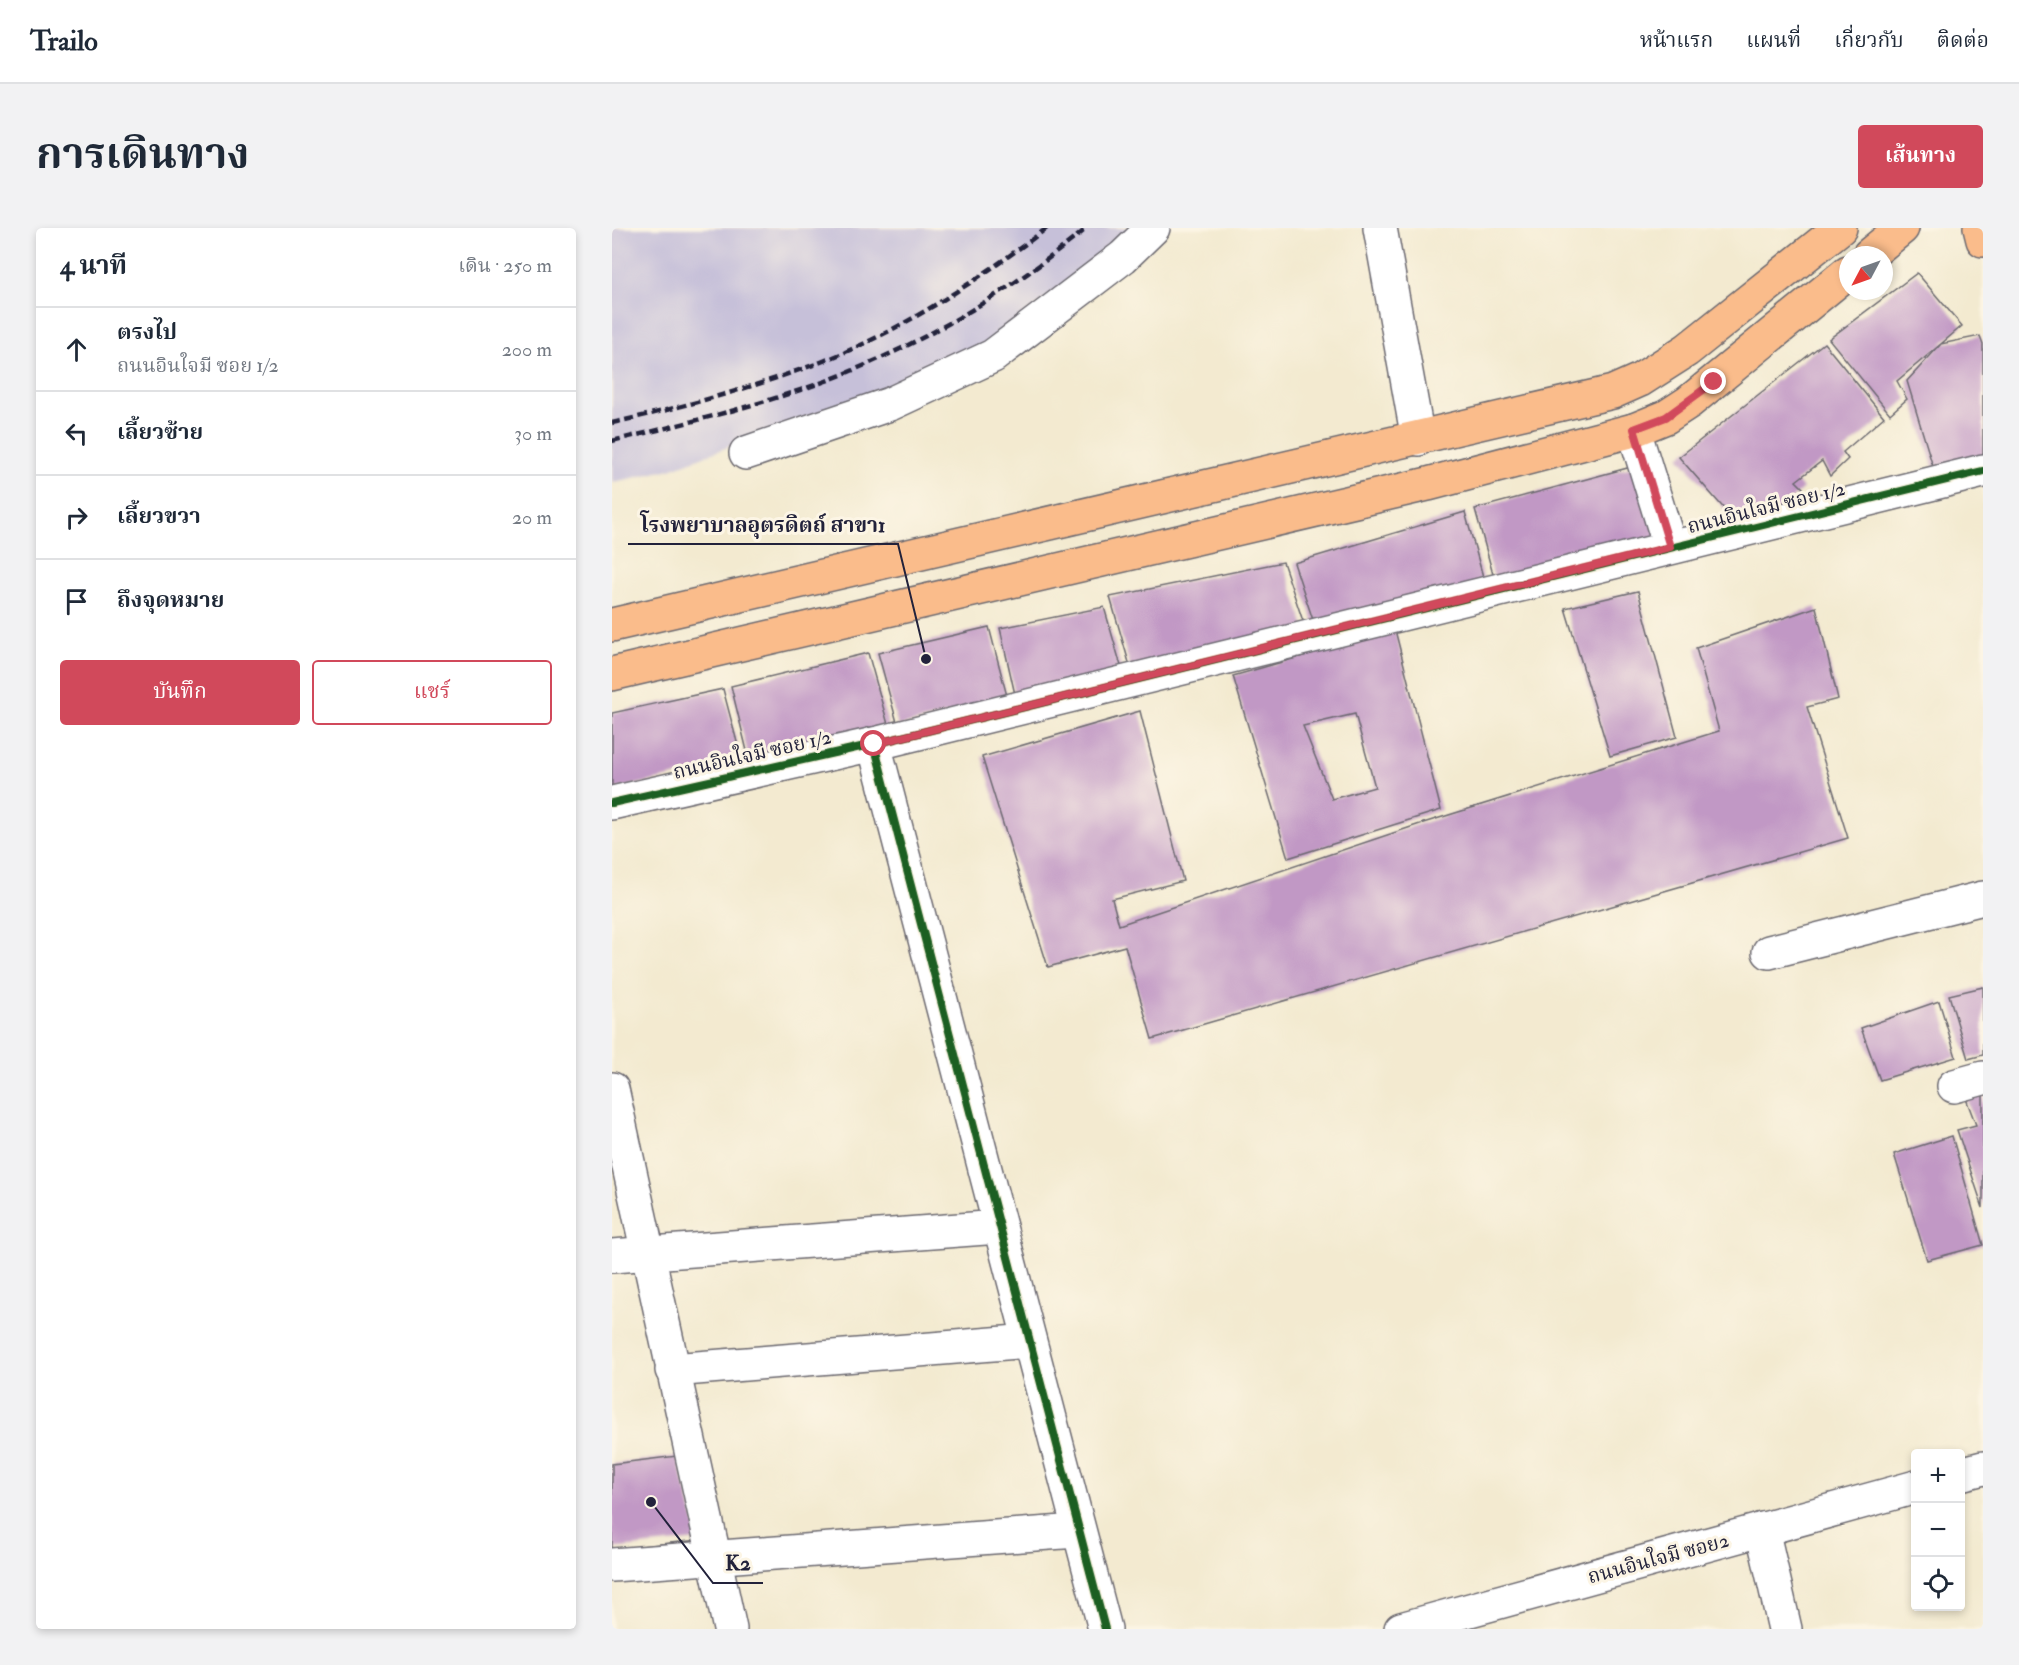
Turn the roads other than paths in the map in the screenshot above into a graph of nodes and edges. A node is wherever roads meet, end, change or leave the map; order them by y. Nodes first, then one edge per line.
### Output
1 (1154, 228) edge
2 (1380, 228) edge
3 (1840, 228) edge
4 (1902, 228) edge
5 (1980, 228) edge
6 (1983, 240) edge
7 (1880, 246) edge
8 (1839, 279) edge
9 (1634, 429) junction
10 (1418, 439) junction
11 (746, 453) dead end
12 (1983, 471) edge
13 (1670, 547) junction
14 (612, 625) edge
15 (612, 674) edge
16 (874, 744) junction
17 (612, 802) edge
18 (1983, 898) edge
19 (1769, 952) dead end
20 (612, 1089) edge
21 (999, 1227) junction
22 (647, 1253) junction
23 (612, 1256) edge
24 (1029, 1341) junction
25 (672, 1370) junction
26 (1983, 1468) edge
27 (1965, 1473) edge
28 (1911, 1488) edge
29 (1762, 1529) junction
30 (1077, 1531) junction
31 (713, 1556) junction
32 (612, 1565) edge
33 (730, 1629) edge
34 (1105, 1629) edge
35 (1401, 1629) edge
36 (1785, 1629) edge

1 - 11 street
2 - 10 street
3 - 10 main road
4 - 7 main road
5 - 6 main road
8 - 9 main road
9 - 13 street
9 - 15 main road
10 - 14 main road
12 - 13 street, ถนนอินใจมี ซอย 1/2
13 - 16 street, ถนนอินใจมี ซอย 1/2
16 - 17 street, ถนนอินใจมี ซอย 1/2
16 - 21 street
18 - 19 street
20 - 22 street
21 - 22 street
21 - 24 street
22 - 23 street
22 - 25 street
24 - 25 street
24 - 30 street
25 - 31 street
26 - 27 street
28 - 29 street, ถนนอินใจมี ซอย2
29 - 35 street, ถนนอินใจมี ซอย2
29 - 36 street
30 - 31 street
30 - 34 street
31 - 32 street
31 - 33 street

